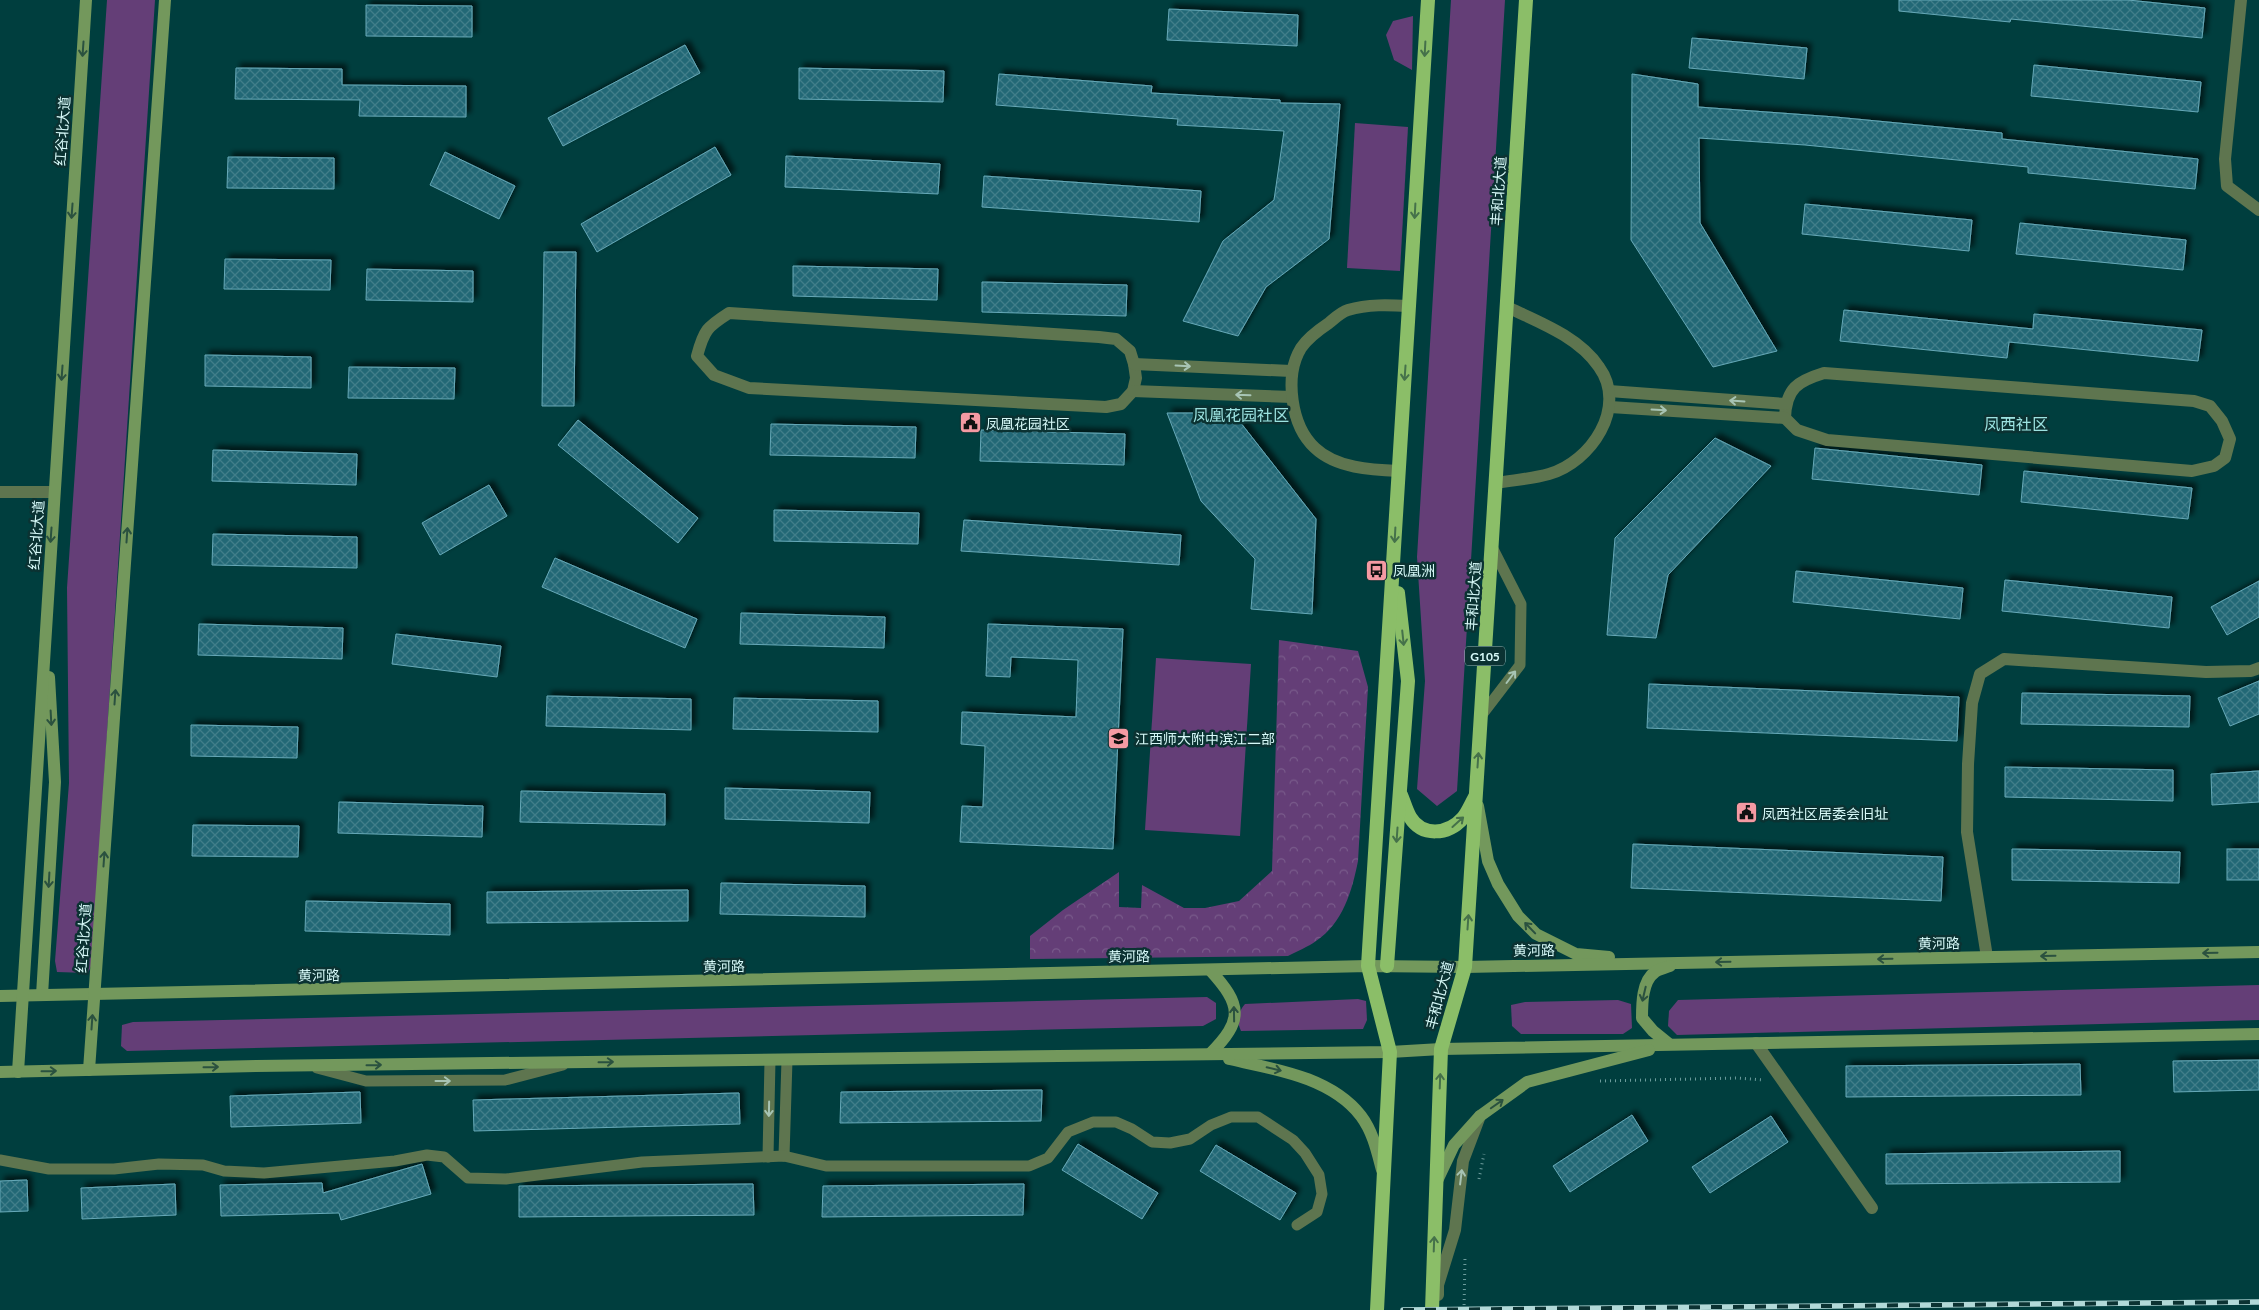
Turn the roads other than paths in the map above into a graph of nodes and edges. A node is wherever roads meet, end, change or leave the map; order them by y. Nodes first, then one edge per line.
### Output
1 (86, 0) edge
2 (165, 0) edge
3 (1428, 0) edge
4 (1526, 0) edge
5 (2241, 0) edge
6 (2259, 210) edge
7 (1409, 306) junction
8 (1507, 307) junction
9 (1134, 364) junction
10 (1291, 370) junction
11 (1133, 390) junction
12 (1609, 391) junction
13 (1292, 397) junction
14 (1786, 404) junction
15 (1610, 407) junction
16 (1785, 418) junction
17 (1399, 471) junction
18 (1496, 483) junction
19 (0, 492) edge
20 (54, 492) junction
21 (1492, 548) junction
22 (1394, 555) junction
23 (46, 617) junction
24 (2259, 668) edge
25 (1481, 716) junction
26 (1400, 792) junction
27 (1476, 795) junction
28 (2259, 952) edge
29 (1987, 957) junction
30 (1676, 963) junction
31 (1368, 966) junction
32 (1387, 966) junction
33 (1465, 967) junction
34 (1210, 970) junction
35 (94, 995) junction
36 (0, 996) edge
37 (21, 996) junction
38 (42, 996) junction
39 (2259, 1034) edge
40 (1756, 1043) junction
41 (1668, 1044) junction
42 (1441, 1049) junction
43 (1390, 1052) junction
44 (1210, 1054) junction
45 (770, 1060) junction
46 (787, 1060) junction
47 (89, 1070) junction
48 (0, 1072) edge
49 (18, 1072) junction
50 (1480, 1116) junction
51 (784, 1156) junction
52 (768, 1157) junction
53 (0, 1160) edge
54 (1384, 1175) junction
55 (1436, 1183) junction
56 (1872, 1208) dead end
57 (1297, 1225) dead end
58 (1377, 1310) edge
59 (1432, 1310) edge
60 (1438, 1310) edge

1 -> 20 main road, 红谷北大道
35 -> 2 main road, 红谷北大道
3 -> 7 highway
4 - 8 highway, 丰和北大道 / G105
5 - 6 street
7 - 10 street
7 -> 17 highway
8 - 12 street
8 - 18 highway, 丰和北大道 / G105
9 -> 10 street
9 - 11 street
9 - 11 street
10 - 13 street
13 -> 11 street
14 -> 12 street
12 - 15 street
13 - 17 street
14 - 16 street
14 - 16 street
15 -> 16 street
15 - 18 street
17 -> 22 highway
18 - 21 highway, 丰和北大道 / G105
19 - 20 street
20 -> 23 main road, 红谷北大道
21 - 25 highway, 丰和北大道 / G105
25 -> 21 lane
22 -> 26 highway
22 - 31 highway
23 - 37 main road, 红谷北大道
23 -> 38 main road
24 - 29 street
27 -> 25 highway, 丰和北大道 / G105
26 -> 27 highway
26 -> 32 highway
30 -> 27 main road
33 -> 27 highway, 丰和北大道 / G105
28 -> 29 main road, 黄河路
29 -> 30 main road, 黄河路
30 - 33 main road, 黄河路
30 -> 41 main road
31 - 32 main road, 黄河路
31 - 34 main road, 黄河路
31 - 43 highway
32 - 33 main road, 黄河路
33 - 42 highway, 丰和北大道 / G105
34 - 35 main road, 黄河路
44 -> 34 main road
35 - 38 main road, 黄河路
47 -> 35 main road, 红谷北大道
36 - 37 main road, 黄河路
37 - 38 main road, 黄河路
37 - 49 main road, 红谷北大道
39 - 40 main road
40 - 41 main road
40 - 56 street
41 - 42 main road
50 -> 41 main road
42 - 43 main road
55 -> 42 highway, 丰和北大道 / G105
43 - 44 main road
43 - 54 highway
44 - 46 main road
44 -> 54 main road
45 - 46 main road
47 -> 45 main road
45 -> 52 lane
46 - 51 lane
49 -> 47 main road
48 - 49 main road
50 - 55 main road
60 -> 50 street
51 - 52 lane
51 - 57 lane
52 - 53 lane
54 - 58 highway
59 -> 55 highway, 丰和北大道 / G105

